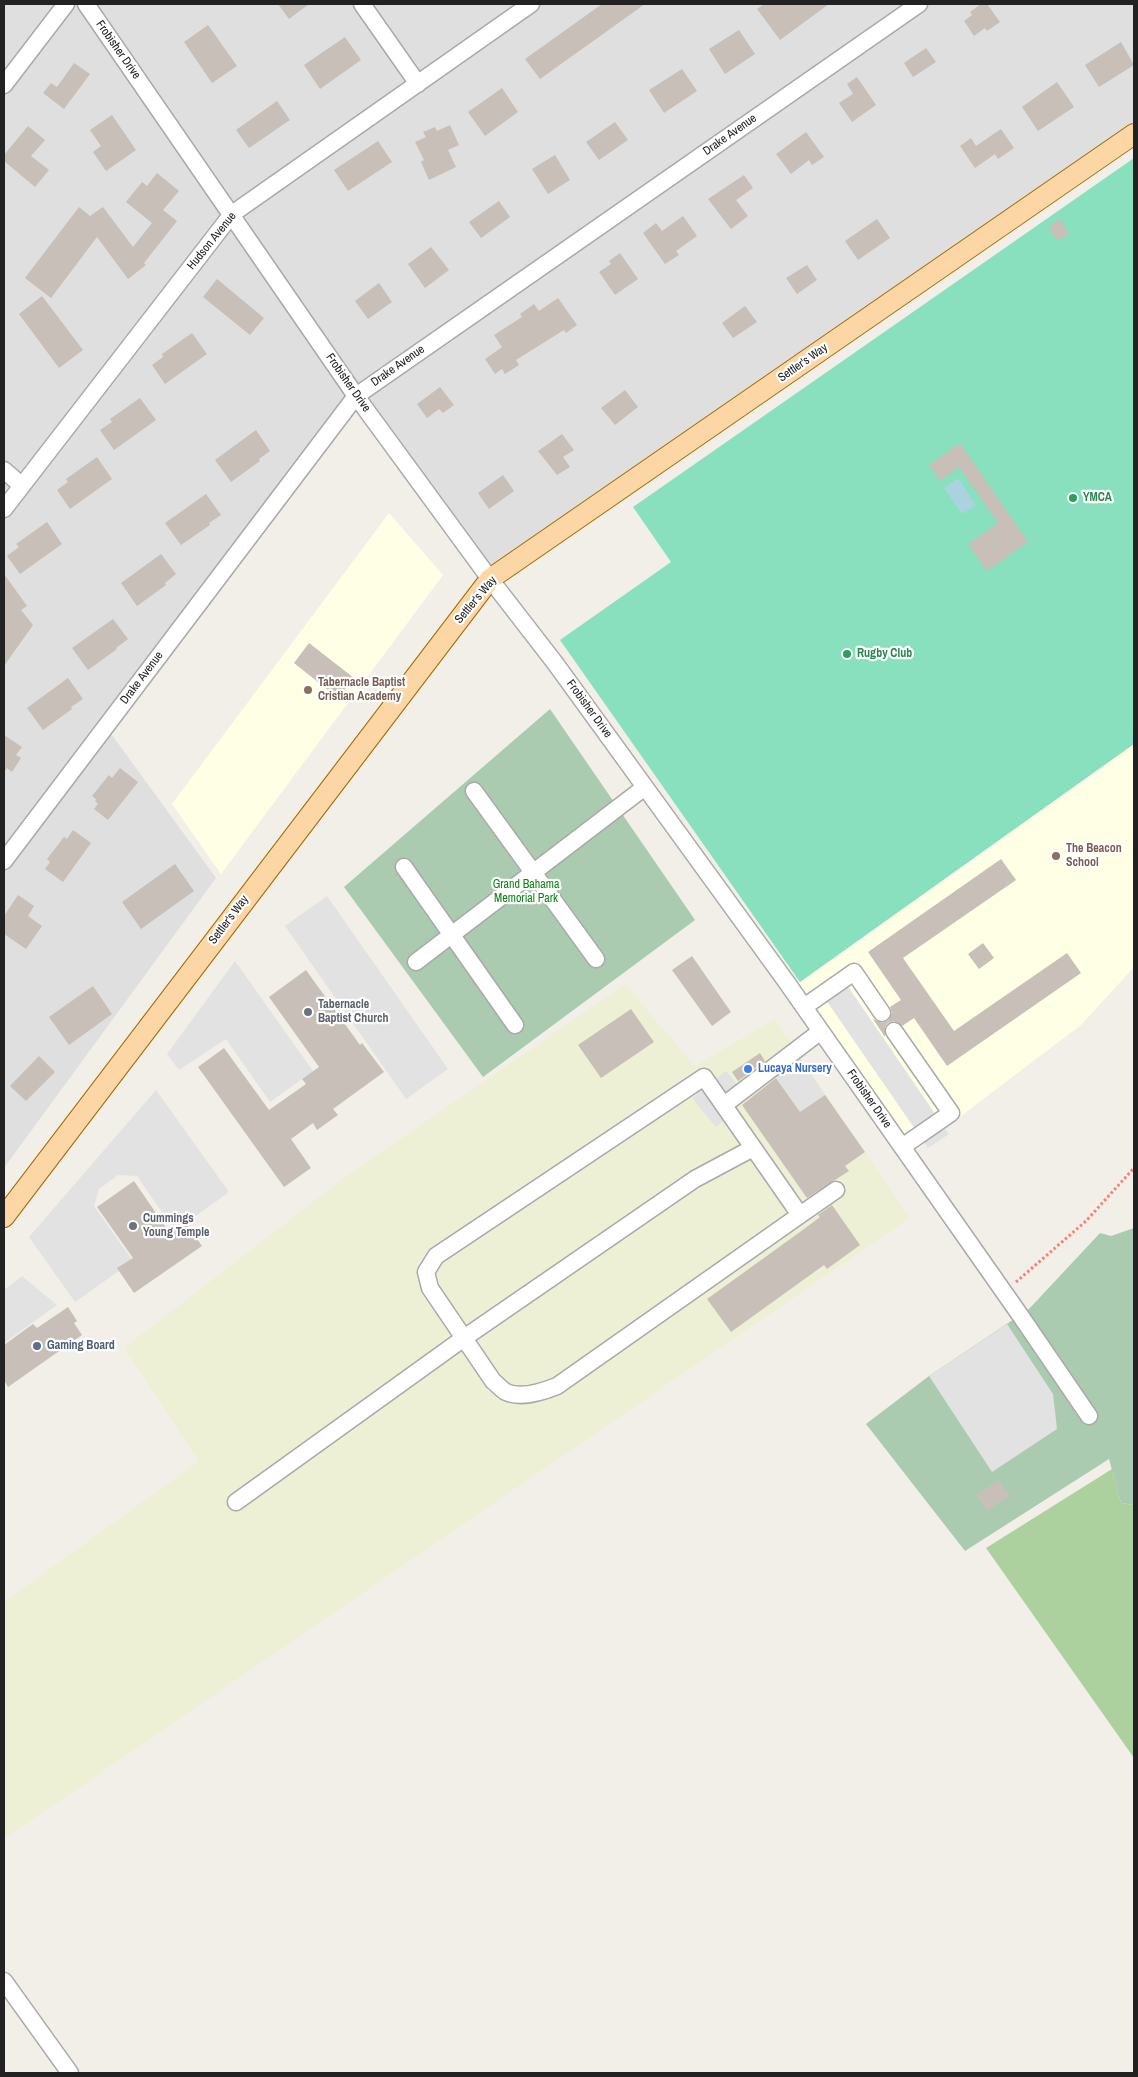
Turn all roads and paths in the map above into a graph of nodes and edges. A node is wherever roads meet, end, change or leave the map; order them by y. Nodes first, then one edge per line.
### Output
1 (66, 4) edge
2 (86, 4) edge
3 (362, 4) edge
4 (531, 4) edge
5 (919, 4) edge
6 (418, 84) junction
7 (4, 85) edge
8 (1134, 134) edge
9 (232, 214) junction
10 (356, 396) junction
11 (4, 470) edge
12 (21, 485) junction
13 (4, 508) edge
14 (490, 579) junction
15 (645, 787) junction
16 (474, 791) dead end
17 (4, 861) edge
18 (404, 867) dead end
19 (533, 872) junction
20 (452, 935) junction
21 (596, 959) dead end
22 (416, 962) dead end
23 (804, 1007) junction
24 (882, 1013) dead end
25 (515, 1025) dead end
26 (821, 1031) junction
27 (894, 1031) dead end
28 (724, 1105) junction
29 (902, 1147) junction
30 (753, 1148) junction
31 (1134, 1168) edge
32 (836, 1190) dead end
33 (800, 1216) junction
34 (4, 1217) edge
35 (1004, 1292) junction
36 (464, 1338) junction
37 (1089, 1416) dead end
38 (236, 1502) dead end
39 (4, 1981) edge
40 (70, 2073) edge

1 - 7 street
2 - 9 street, Frobisher Drive
3 - 6 street
4 - 6 street, Hudson Avenue
5 - 10 street, Drake Avenue
6 - 9 street, Hudson Avenue
8 - 14 main road, Settler's Way
9 - 10 street, Frobisher Drive
9 - 12 street, Hudson Avenue
10 - 14 street, Frobisher Drive
10 - 17 street, Drake Avenue
11 - 12 street
12 - 13 street, Hudson Avenue
14 - 15 street, Frobisher Drive
14 - 34 main road, Settler's Way
15 - 19 street
15 - 23 street, Frobisher Drive
16 - 19 street
18 - 20 street
19 - 20 street
19 - 21 street
20 - 22 street
20 - 25 street
23 - 24 street
23 - 26 street, Frobisher Drive
26 - 28 street
26 - 29 street, Frobisher Drive
27 - 29 street
28 - 30 street
28 - 36 street
29 - 35 street, Frobisher Drive
30 - 33 street
30 - 36 street
31 - 35 path
32 - 33 street
33 - 36 street
35 - 37 street, Frobisher Drive
36 - 38 street
39 - 40 street

